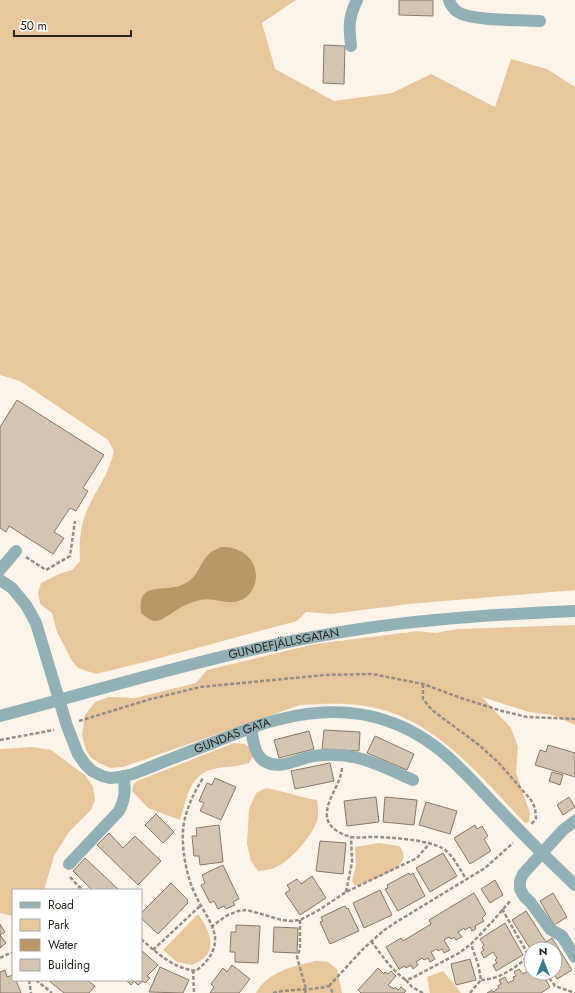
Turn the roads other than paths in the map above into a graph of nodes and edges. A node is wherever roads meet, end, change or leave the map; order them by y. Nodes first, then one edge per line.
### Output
1 (357, 0) edge
2 (449, 0) edge
3 (540, 21) dead end
4 (351, 46) dead end
5 (16, 551) road end
6 (0, 570) edge
7 (0, 580) edge
8 (575, 611) edge
9 (59, 701) junction
10 (0, 716) edge
11 (251, 728) junction
12 (123, 776) junction
13 (413, 780) dead end
14 (575, 821) edge
15 (542, 853) junction
16 (69, 864) dead end
17 (575, 885) edge
18 (575, 957) edge

1 - 4 street
2 - 3 street
5 - 6 street
7 - 9 street, GUNDAS GATA
8 - 9 street, GUNDEFJÄLLSGATAN
9 - 10 street, GUNDEFJÄLLSGATAN
9 - 12 street, GUNDAS GATA
11 - 12 street, GUNDAS GATA
11 - 13 street
11 - 15 street, GUNDAS GATA
12 - 16 street
14 - 15 street
15 - 17 street, GUNDAS GATA
15 - 18 street

